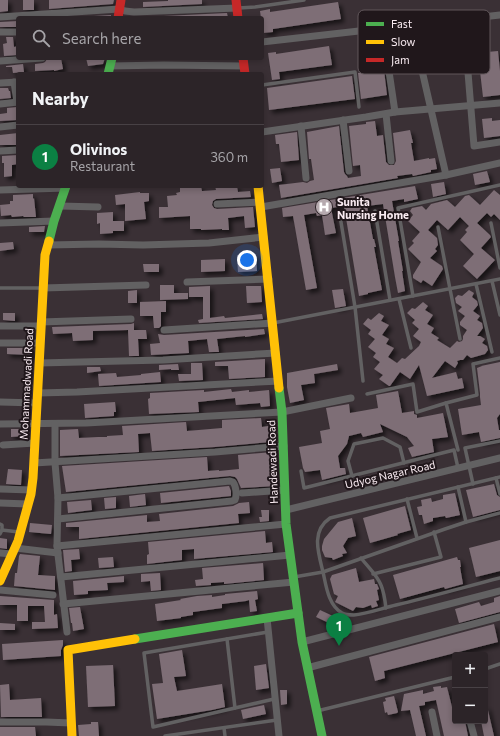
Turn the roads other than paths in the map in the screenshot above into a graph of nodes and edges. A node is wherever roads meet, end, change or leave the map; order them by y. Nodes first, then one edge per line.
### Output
1 (304, 0) edge
2 (236, 4) edge
3 (119, 9) edge
4 (500, 15) edge
5 (238, 16) edge
6 (490, 16) edge
7 (0, 17) edge
8 (358, 31) edge
9 (0, 32) edge
10 (16, 32) edge
11 (264, 42) edge
12 (21, 60) edge
13 (0, 62) edge
14 (110, 66) edge
15 (244, 66) edge
16 (389, 74) edge
17 (423, 74) edge
18 (468, 74) edge
19 (16, 82) edge
20 (0, 83) edge
21 (264, 85) edge
22 (16, 102) edge
23 (500, 103) edge
24 (0, 104) edge
25 (471, 106) junction
26 (359, 107) dead end
27 (431, 109) junction
28 (394, 112) junction
29 (386, 114) junction
30 (343, 120) junction
31 (16, 125) edge
32 (301, 126) junction
33 (0, 127) edge
34 (264, 132) edge
35 (500, 142) edge
36 (16, 150) edge
37 (0, 151) edge
38 (391, 161) dead end
39 (500, 163) edge
40 (349, 171) dead end
41 (446, 175) junction
42 (306, 178) dead end
43 (500, 185) edge
44 (44, 188) edge
45 (66, 188) edge
46 (258, 188) edge
47 (0, 190) edge
48 (217, 204) dead end
49 (261, 204) junction
50 (60, 206) junction
51 (98, 206) dead end
52 (375, 211) dead end
53 (340, 216) dead end
54 (54, 221) junction
55 (0, 223) edge
56 (491, 223) dead end
57 (438, 227) dead end
58 (264, 237) junction
59 (48, 245) junction
60 (500, 268) edge
61 (268, 279) junction
62 (500, 279) edge
63 (492, 281) junction
64 (187, 282) dead end
65 (476, 284) junction
66 (146, 285) dead end
67 (0, 288) edge
68 (43, 288) junction
69 (450, 289) junction
70 (413, 296) junction
71 (399, 299) junction
72 (390, 300) junction
73 (355, 307) junction
74 (500, 315) edge
75 (131, 319) dead end
76 (273, 323) junction
77 (41, 324) junction
78 (0, 326) edge
79 (164, 330) dead end
80 (460, 339) dead end
81 (0, 343) edge
82 (40, 343) junction
83 (411, 348) dead end
84 (492, 352) dead end
85 (276, 353) junction
86 (500, 358) edge
87 (39, 363) junction
88 (279, 381) junction
89 (363, 381) dead end
90 (38, 393) junction
91 (366, 394) dead end
92 (351, 398) dead end
93 (0, 402) edge
94 (37, 402) junction
95 (446, 403) junction
96 (282, 412) junction
97 (36, 423) junction
98 (0, 424) edge
99 (55, 424) junction
100 (500, 441) edge
101 (35, 443) junction
102 (2, 445) dead end
103 (284, 446) junction
104 (465, 448) junction
105 (456, 450) junction
106 (500, 458) edge
107 (55, 463) junction
108 (404, 463) junction
109 (34, 464) junction
110 (469, 466) junction
111 (458, 469) junction
112 (301, 470) dead end
113 (352, 476) junction
114 (498, 478) edge
115 (473, 484) junction
116 (458, 487) junction
117 (0, 489) edge
118 (32, 490) junction
119 (285, 490) junction
120 (242, 493) dead end
121 (500, 494) edge
122 (58, 498) junction
123 (407, 499) junction
124 (0, 503) edge
125 (28, 504) junction
126 (286, 510) junction
127 (500, 514) edge
128 (58, 519) junction
129 (466, 522) junction
130 (0, 524) edge
131 (286, 524) junction
132 (2, 530) junction
133 (20, 532) junction
134 (434, 532) junction
135 (0, 534) edge
136 (417, 538) junction
137 (58, 549) junction
138 (14, 551) junction
139 (0, 553) edge
140 (290, 556) junction
141 (361, 558) junction
142 (323, 572) junction
143 (374, 574) junction
144 (1, 577) edge
145 (61, 577) junction
146 (500, 578) edge
147 (293, 580) junction
148 (0, 590) edge
149 (500, 591) edge
150 (53, 595) dead end
151 (63, 604) junction
152 (386, 608) junction
153 (298, 613) junction
154 (500, 617) edge
155 (266, 618) junction
156 (67, 632) dead end
157 (268, 632) junction
158 (227, 639) junction
159 (302, 642) junction
160 (500, 664) edge
161 (307, 668) junction
162 (488, 668) edge
163 (452, 678) edge
164 (274, 700) junction
165 (235, 708) junction
166 (316, 712) junction
167 (432, 712) dead end
168 (277, 720) junction
169 (0, 722) edge
170 (71, 723) junction
171 (471, 724) edge
172 (224, 728) junction
173 (72, 736) edge
174 (165, 736) edge
175 (225, 736) edge
176 (279, 736) edge
177 (322, 736) edge
178 (437, 736) edge
179 (474, 736) edge

1 - 2 lane
2 - 3 street
2 - 5 main road
3 - 7 street
4 - 6 street
8 - 11 street
9 - 10 street
12 - 13 street
14 - 15 street
16 - 28 street
17 - 27 street
18 - 25 street
19 - 20 street
21 - 26 lane
22 - 24 street
23 - 25 street
25 - 27 street
25 - 35 street
27 - 28 street
27 - 41 street
28 - 29 street
29 - 30 street
29 - 38 street
30 - 32 street
30 - 40 street
31 - 33 street
32 - 34 street
32 - 42 street
36 - 37 street
39 - 41 street
41 - 49 street
43 - 70 lane
44 - 47 street
45 - 50 main road, Mohammadwadi Road
46 - 49 main road, Handewadi Road
48 - 49 street
49 - 58 main road, Handewadi Road
50 - 51 street
50 - 54 main road, Mohammadwadi Road
52 - 72 lane
53 - 73 lane
54 - 55 street
54 - 59 main road, Mohammadwadi Road
56 - 60 lane
57 - 69 lane
58 - 59 street
58 - 61 main road, Handewadi Road
59 - 68 main road, Mohammadwadi Road
61 - 64 street
61 - 76 main road, Handewadi Road
62 - 63 lane
63 - 65 lane
63 - 74 lane
65 - 69 lane
65 - 84 lane
66 - 68 street
67 - 68 lane
68 - 77 main road, Mohammadwadi Road
69 - 70 lane
69 - 80 lane
70 - 71 lane
71 - 72 lane
71 - 83 lane
72 - 73 lane
73 - 76 lane
73 - 89 lane
75 - 77 street
76 - 79 street
76 - 85 main road, Handewadi Road
77 - 78 street
77 - 82 main road, Mohammadwadi Road
81 - 82 street
82 - 87 main road, Mohammadwadi Road
85 - 87 street
85 - 88 main road, Handewadi Road
86 - 95 lane
87 - 90 main road, Mohammadwadi Road
88 - 90 street
88 - 96 main road, Handewadi Road
90 - 94 main road, Mohammadwadi Road
91 - 95 lane
92 - 96 street
93 - 94 street
94 - 97 main road, Mohammadwadi Road
95 - 105 lane
96 - 99 street
96 - 103 main road, Handewadi Road
97 - 98 street
97 - 99 street
97 - 101 main road, Mohammadwadi Road
99 - 107 street
100 - 104 lane
101 - 102 street
101 - 109 main road, Mohammadwadi Road
103 - 107 street
103 - 119 main road, Handewadi Road
104 - 105 lane
104 - 110 lane
105 - 108 lane
105 - 111 lane
106 - 110 street, Udyog Nagar Road
107 - 109 street
107 - 122 street
108 - 113 lane
108 - 113 lane
109 - 118 main road, Mohammadwadi Road
110 - 111 street, Udyog Nagar Road
110 - 115 lane
111 - 126 street, Udyog Nagar Road
112 - 113 lane
114 - 115 lane
114 - 121 lane
115 - 116 lane
116 - 123 lane
116 - 129 lane
117 - 118 street
118 - 125 main road, Mohammadwadi Road
119 - 120 street
119 - 126 main road, Handewadi Road
122 - 128 street
122 - 128 street
123 - 136 lane
123 - 142 lane
124 - 125 street
125 - 133 main road, Mohammadwadi Road
126 - 131 main road, Handewadi Road
127 - 129 lane
128 - 137 street
129 - 134 lane
130 - 132 lane
131 - 137 street
131 - 140 main road, Handewadi Road
132 - 133 lane
132 - 135 lane
133 - 138 main road, Mohammadwadi Road
134 - 136 lane
134 - 143 lane
136 - 141 lane
137 - 138 street
137 - 145 street
138 - 139 street
138 - 144 main road, Mohammadwadi Road
140 - 145 street
140 - 147 main road, Handewadi Road
141 - 142 lane
141 - 143 lane
142 - 147 lane
142 - 152 lane
143 - 152 lane
145 - 151 street
146 - 152 lane
147 - 151 street
147 - 153 main road, Handewadi Road
148 - 150 street
149 - 159 street
151 - 156 street
153 - 155 main road
153 - 159 main road, Handewadi Road
154 - 161 street
155 - 157 street
155 - 170 main road
157 - 158 lane
157 - 164 street
158 - 165 lane
158 - 165 lane
159 - 161 main road, Handewadi Road
160 - 162 lane
161 - 166 main road, Handewadi Road
163 - 166 lane
164 - 165 lane
164 - 168 street
166 - 177 main road, Handewadi Road
167 - 178 street
168 - 172 lane
168 - 176 street
169 - 170 street
170 - 173 main road
171 - 179 street
172 - 174 lane
172 - 175 lane

